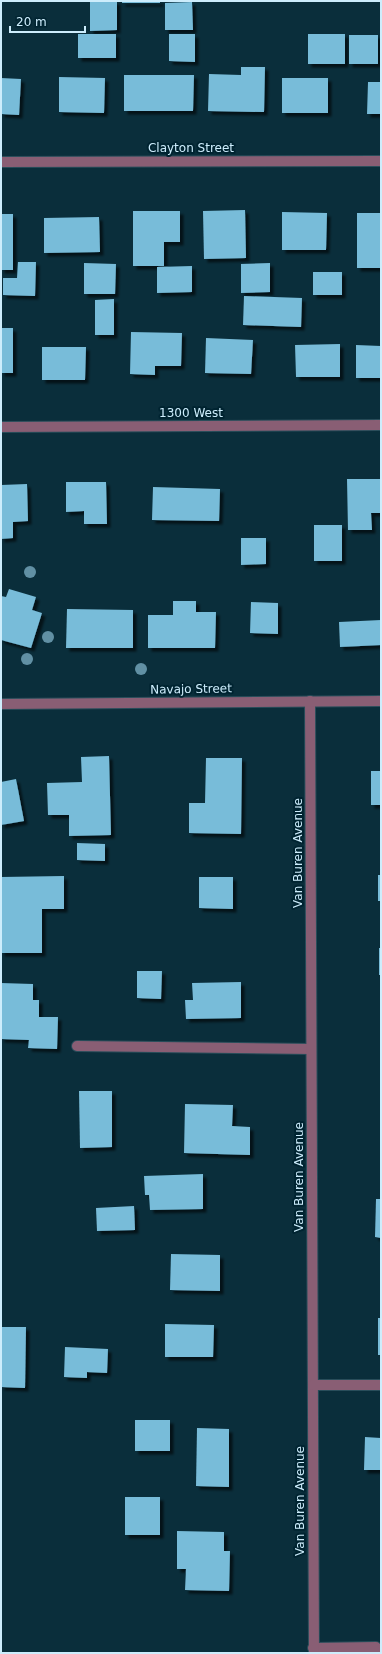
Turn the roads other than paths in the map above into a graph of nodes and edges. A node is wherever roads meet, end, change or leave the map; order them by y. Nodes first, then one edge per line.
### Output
1 (381, 161) edge
2 (1, 162) edge
3 (381, 425) edge
4 (1, 427) edge
5 (310, 701) junction
6 (381, 701) edge
7 (1, 704) edge
8 (77, 1046) dead end
9 (311, 1049) junction
10 (313, 1385) junction
11 (381, 1385) edge
12 (314, 1650) edge
13 (376, 1653) edge

1 - 2 street, Clayton Street
3 - 4 street, 1300 West
5 - 6 street, Navajo Street
5 - 7 street, Navajo Street
5 - 9 street, Van Buren Avenue
8 - 9 street
9 - 10 street, Van Buren Avenue
10 - 11 street
10 - 12 street, Van Buren Avenue
12 - 13 street

